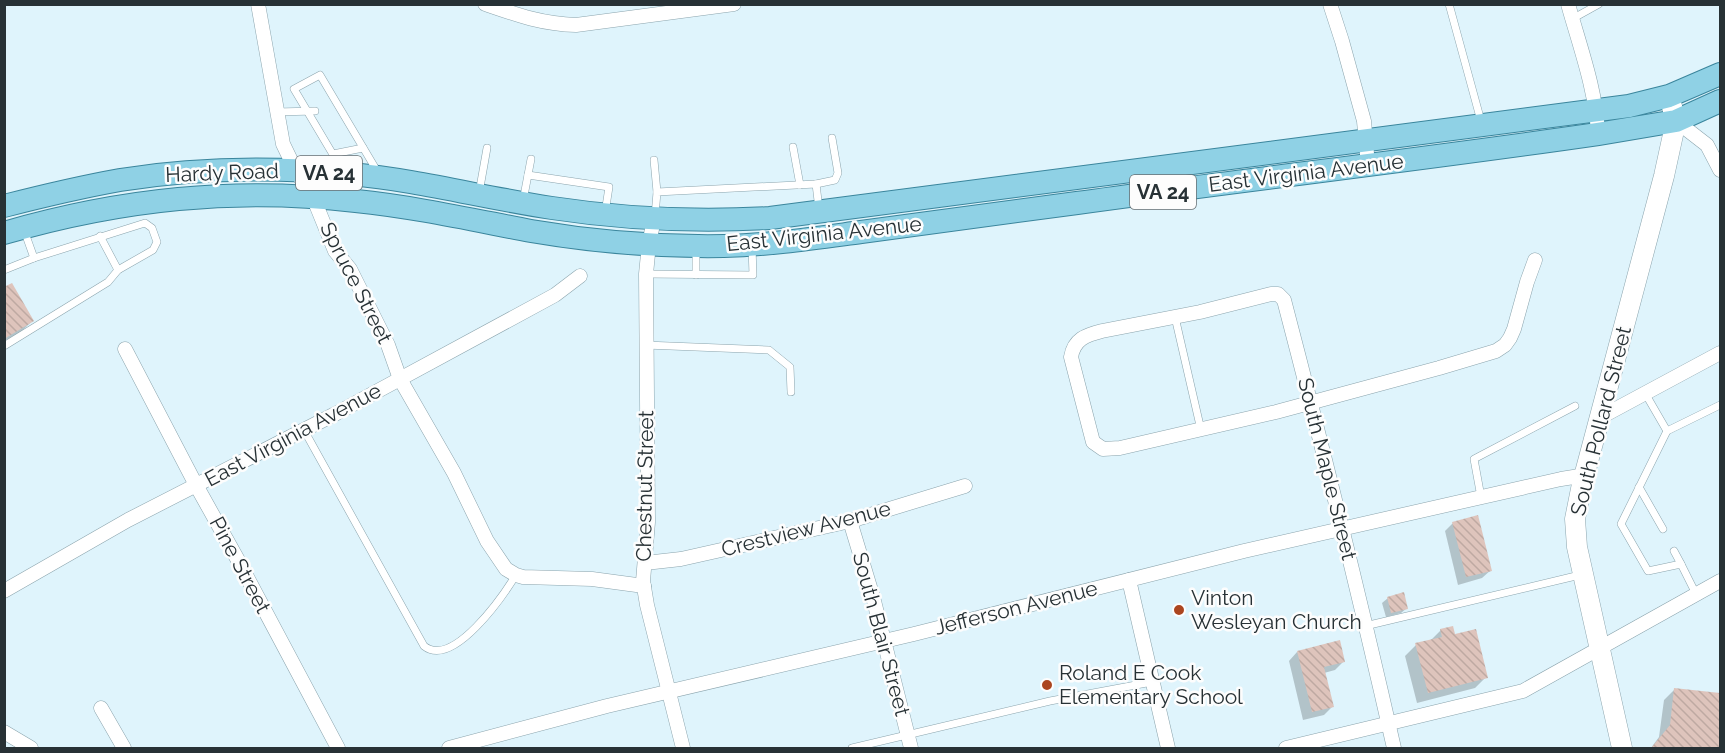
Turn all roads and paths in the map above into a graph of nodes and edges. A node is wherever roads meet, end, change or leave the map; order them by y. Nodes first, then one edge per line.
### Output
1 (258, 4) edge
2 (485, 4) edge
3 (734, 4) edge
4 (1330, 4) edge
5 (1449, 4) edge
6 (1568, 4) edge
7 (1599, 4) edge
8 (1572, 19) junction
9 (1720, 74) edge
10 (1669, 96) junction
11 (1720, 101) edge
12 (1597, 109) junction
13 (278, 112) junction
14 (312, 112) junction
15 (1676, 121) junction
16 (1482, 124) junction
17 (1598, 134) junction
18 (832, 138) dead end
19 (1367, 139) junction
20 (793, 147) dead end
21 (363, 148) junction
22 (487, 148) dead end
23 (333, 154) junction
24 (531, 159) dead end
25 (654, 160) dead end
26 (1368, 165) junction
27 (1720, 170) edge
28 (296, 171) junction
29 (344, 174) junction
30 (528, 175) junction
31 (381, 178) junction
32 (816, 184) junction
33 (800, 185) junction
34 (657, 192) junction
35 (478, 195) junction
36 (313, 197) junction
37 (522, 203) junction
38 (4, 206) edge
39 (116, 207) junction
40 (819, 212) junction
41 (604, 215) junction
42 (654, 219) junction
43 (121, 229) junction
44 (14, 231) edge
45 (100, 236) junction
46 (649, 244) junction
47 (752, 244) junction
48 (697, 245) junction
49 (34, 258) junction
50 (1535, 260) dead end
51 (4, 270) edge
52 (118, 270) junction
53 (646, 274) junction
54 (696, 275) junction
55 (580, 276) dead end
56 (1175, 317) junction
57 (645, 345) junction
58 (4, 346) edge
59 (125, 350) dead end
60 (1720, 353) edge
61 (400, 379) junction
62 (791, 392) dead end
63 (1645, 393) junction
64 (1311, 402) junction
65 (1720, 405) edge
66 (1575, 406) dead end
67 (1601, 417) junction
68 (304, 430) junction
69 (1201, 430) junction
70 (1667, 431) junction
71 (1586, 475) junction
72 (196, 485) junction
73 (965, 486) dead end
74 (1639, 487) junction
75 (1481, 497) junction
76 (850, 521) junction
77 (1342, 529) junction
78 (1663, 529) dead end
79 (1674, 551) dead end
80 (645, 563) junction
81 (1681, 564) junction
82 (1583, 574) junction
83 (516, 575) junction
84 (1129, 580) junction
85 (1720, 581) edge
86 (644, 586) junction
87 (4, 591) edge
88 (1696, 594) junction
89 (1365, 626) junction
90 (885, 640) junction
91 (1600, 648) junction
92 (1152, 682) junction
93 (670, 691) junction
94 (101, 708) dead end
95 (1389, 724) junction
96 (4, 732) edge
97 (910, 742) edge
98 (31, 748) edge
99 (124, 748) edge
100 (338, 748) edge
101 (448, 748) edge
102 (683, 748) edge
103 (852, 748) edge
104 (1168, 748) edge
105 (1286, 748) edge
106 (1395, 748) edge
107 (1622, 748) edge

1 - 13 street, Spruce Street
2 - 3 street
4 - 19 street
5 - 16 lane
6 - 8 street
7 - 8 lane
8 - 12 street
9 - 10 main road, VA 24
10 - 12 main road, East Virginia Avenue / VA 24
10 - 15 main road, South Pollard Street
11 - 15 main road, VA 24
12 - 16 main road, East Virginia Avenue / VA 24
12 - 17 street
13 - 14 lane
13 - 28 street, Spruce Street
14 - 21 lane
14 - 23 lane
15 - 17 main road, East Virginia Avenue / VA 24
15 - 27 street
15 - 67 main road, South Pollard Street
16 - 19 main road, East Virginia Avenue / VA 24
17 - 26 main road, East Virginia Avenue / VA 24
18 - 32 lane
19 - 26 street
19 - 40 main road, East Virginia Avenue / VA 24
20 - 33 lane
21 - 23 lane
21 - 31 lane
22 - 35 lane
23 - 29 lane
24 - 30 lane
25 - 34 lane
26 - 47 main road, East Virginia Avenue / VA 24
28 - 29 main road, Hardy Road / VA 24
28 - 36 street, Spruce Street
28 - 38 main road, Hardy Road / VA 24
29 - 31 main road, Hardy Road / VA 24
30 - 37 lane
30 - 41 lane
31 - 35 main road, Hardy Road / VA 24
32 - 33 lane
32 - 40 lane
33 - 34 lane
34 - 42 lane
35 - 37 main road, Hardy Road / VA 24
36 - 39 main road, Hardy Road / VA 24
36 - 46 main road, Hardy Road / VA 24
36 - 61 street, Spruce Street
37 - 41 main road, Hardy Road / VA 24
39 - 43 lane
39 - 44 main road, Hardy Road / VA 24
40 - 42 main road, East Virginia Avenue / VA 24
41 - 42 main road, Hardy Road / VA 24
42 - 46 street, Chestnut Street
43 - 45 lane
43 - 52 lane
44 - 49 lane
45 - 49 lane
45 - 52 lane
46 - 48 main road, East Virginia Avenue / VA 24
46 - 53 street, Chestnut Street
47 - 48 main road, East Virginia Avenue / VA 24
47 - 54 lane
48 - 54 lane
49 - 51 lane
50 - 64 street
52 - 58 lane
53 - 54 lane
53 - 57 street, Chestnut Street
55 - 61 street, East Virginia Avenue
56 - 64 street, South Maple Street
56 - 69 lane
56 - 69 street
57 - 62 lane
57 - 80 street, Chestnut Street
59 - 72 street, Pine Street
60 - 63 street
61 - 68 street, East Virginia Avenue
61 - 83 street, Spruce Street
63 - 67 street
63 - 70 lane
64 - 69 street
64 - 77 street, South Maple Street
65 - 70 lane
66 - 75 lane
67 - 71 main road, South Pollard Street
68 - 72 street, East Virginia Avenue
68 - 83 lane
70 - 74 lane
71 - 75 street, Jefferson Avenue
71 - 82 main road, South Pollard Street
72 - 87 street, East Virginia Avenue
72 - 100 street, Pine Street
73 - 76 street, Crestview Avenue
74 - 78 lane
74 - 81 lane
75 - 77 street, Jefferson Avenue
76 - 80 street, Crestview Avenue
76 - 90 street, South Blair Street
77 - 84 street, Jefferson Avenue
77 - 89 street, South Maple Street
79 - 81 lane
80 - 86 street, Chestnut Street
81 - 88 lane
82 - 89 lane
82 - 91 main road, South Pollard Street
83 - 86 street
84 - 90 street, Jefferson Avenue
84 - 92 street
85 - 88 street
86 - 93 street, Chestnut Street
88 - 91 street
89 - 95 street, South Maple Street
90 - 93 street, Jefferson Avenue
90 - 97 street, South Blair Street
91 - 95 street
91 - 107 main road, South Pollard Street
92 - 97 lane
92 - 104 street
93 - 101 street, Jefferson Avenue
93 - 102 street, Chestnut Street
94 - 99 street
95 - 105 street
95 - 106 street, South Maple Street
96 - 98 street
97 - 103 lane

